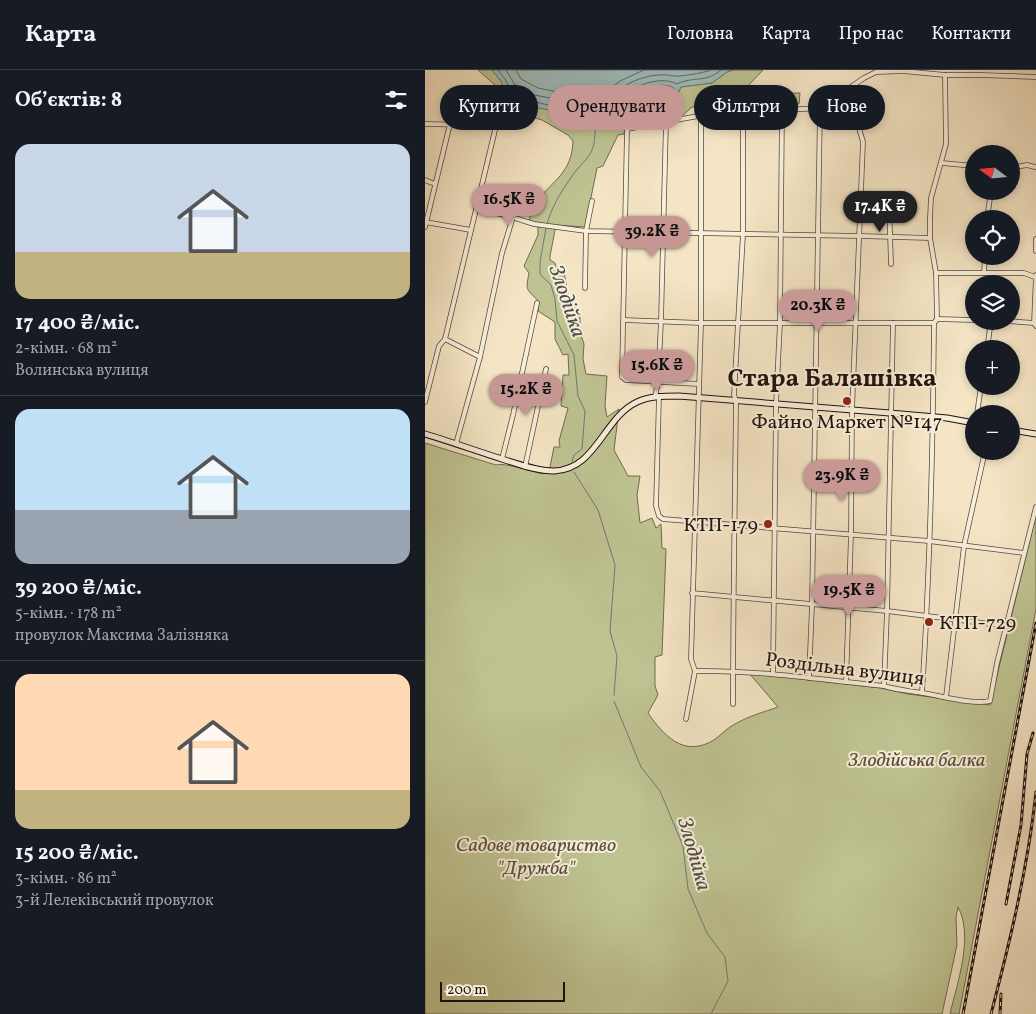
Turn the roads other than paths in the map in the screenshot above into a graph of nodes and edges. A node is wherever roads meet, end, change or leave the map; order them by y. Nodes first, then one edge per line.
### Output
1 (949, 73) edge
2 (1036, 77) edge
3 (855, 85) edge
4 (425, 124) edge
5 (440, 124) edge
6 (448, 130) edge
7 (494, 130) edge
8 (627, 130) edge
9 (666, 130) edge
10 (701, 130) edge
11 (743, 130) edge
12 (782, 130) edge
13 (820, 130) edge
14 (860, 130) edge
15 (942, 163) junction
16 (965, 165) edge
17 (1020, 166) edge
18 (1036, 167) edge
19 (1036, 172) edge
20 (425, 180) edge
21 (435, 184) junction
22 (592, 200) dead end
23 (889, 202) dead end
24 (477, 209) junction
25 (513, 217) junction
26 (425, 223) edge
27 (471, 230) junction
28 (586, 231) junction
29 (625, 232) junction
30 (662, 232) junction
31 (700, 233) junction
32 (743, 234) junction
33 (780, 235) junction
34 (819, 235) junction
35 (860, 236) junction
36 (890, 237) junction
37 (930, 238) junction
38 (1036, 239) edge
39 (1036, 251) edge
40 (891, 264) dead end
41 (984, 265) edge
42 (984, 273) junction
43 (936, 274) junction
44 (1036, 276) edge
45 (585, 288) dead end
46 (537, 303) dead end
47 (624, 320) junction
48 (965, 320) edge
49 (661, 321) junction
50 (935, 321) junction
51 (739, 322) junction
52 (780, 322) junction
53 (817, 322) junction
54 (1020, 322) edge
55 (701, 323) junction
56 (857, 323) junction
57 (893, 323) junction
58 (1035, 324) edge
59 (445, 339) junction
60 (480, 357) junction
61 (546, 370) dead end
62 (658, 382) junction
63 (699, 384) junction
64 (657, 396) junction
65 (698, 398) junction
66 (736, 401) junction
67 (425, 402) edge
68 (776, 405) junction
69 (814, 408) junction
70 (852, 410) junction
71 (890, 412) junction
72 (933, 417) junction
73 (965, 422) edge
74 (1020, 431) edge
75 (425, 434) edge
76 (1036, 434) edge
77 (456, 444) junction
78 (502, 459) junction
79 (983, 460) edge
80 (525, 466) junction
81 (1036, 507) edge
82 (695, 521) junction
83 (735, 524) junction
84 (776, 527) junction
85 (812, 531) junction
86 (851, 535) junction
87 (889, 538) junction
88 (929, 541) junction
89 (964, 546) junction
90 (1024, 553) junction
91 (693, 593) junction
92 (734, 598) junction
93 (774, 601) junction
94 (812, 605) junction
95 (847, 608) junction
96 (887, 611) junction
97 (927, 615) junction
98 (955, 618) junction
99 (1007, 626) junction
100 (732, 670) junction
101 (695, 671) junction
102 (773, 674) junction
103 (809, 678) junction
104 (846, 682) junction
105 (884, 686) junction
106 (922, 693) junction
107 (946, 697) junction
108 (733, 704) dead end
109 (686, 719) dead end

1 - 2 street
1 - 3 street
1 - 15 street
4 - 5 street
6 - 21 street
7 - 24 street
8 - 29 street
9 - 30 street
10 - 31 street
11 - 32 street
12 - 33 street
13 - 34 street
14 - 35 street
15 - 16 street
15 - 37 street
17 - 18 street
18 - 19 street
20 - 21 street
21 - 26 street
22 - 28 street
23 - 36 street
24 - 25 street
24 - 27 street
25 - 28 street
25 - 60 street
26 - 27 street
27 - 59 street
28 - 29 street
28 - 45 street
29 - 30 street
29 - 47 street
30 - 31 street
30 - 49 street
31 - 32 street
31 - 55 street
32 - 33 street
32 - 51 street
33 - 34 street
33 - 52 street
34 - 35 street
34 - 53 street
35 - 36 street
35 - 56 street
36 - 37 street
36 - 40 street
37 - 43 street
38 - 39 street
41 - 42 street
42 - 43 street
42 - 44 street
43 - 50 street
44 - 58 street
46 - 78 street
47 - 49 street
47 - 62 street
48 - 50 street
49 - 55 street
49 - 62 street
50 - 57 street
50 - 72 street
51 - 52 street
51 - 55 street
51 - 66 street
52 - 53 street
52 - 68 street
53 - 56 street
53 - 69 street
54 - 58 street
55 - 63 street
56 - 57 street
56 - 70 street
57 - 71 street
59 - 60 street
59 - 67 street
60 - 77 street
61 - 80 street
62 - 63 street
62 - 64 street
63 - 65 street
64 - 65 street
64 - 80 street
64 - 82 street
65 - 66 street
65 - 82 street
66 - 68 street
66 - 83 street
68 - 69 street
68 - 84 street
69 - 70 street
69 - 85 street
70 - 71 street
70 - 86 street
71 - 72 street
71 - 87 street
72 - 73 street
72 - 88 street
74 - 76 street
75 - 77 street
77 - 78 street
78 - 80 street
79 - 89 street
81 - 90 street
82 - 83 street
82 - 91 street
83 - 84 street
83 - 92 street
84 - 85 street
84 - 93 street
85 - 86 street
85 - 94 street
86 - 87 street
86 - 95 street
87 - 88 street
87 - 96 street
88 - 89 street
88 - 97 street
89 - 90 street
89 - 98 street
90 - 99 street
91 - 92 street
91 - 101 street
92 - 93 street
92 - 100 street
93 - 94 street
93 - 102 street
94 - 95 street
94 - 103 street
95 - 96 street
95 - 104 street
96 - 97 street
96 - 105 street
97 - 98 street
97 - 106 street
98 - 99 street
98 - 107 street
99 - 107 street, Роздільна вулиця
100 - 101 street, Роздільна вулиця
100 - 102 street, Роздільна вулиця
100 - 108 street
101 - 109 street
102 - 103 street, Роздільна вулиця
103 - 104 street, Роздільна вулиця
104 - 105 street, Роздільна вулиця
105 - 106 street, Роздільна вулиця
106 - 107 street, Роздільна вулиця

